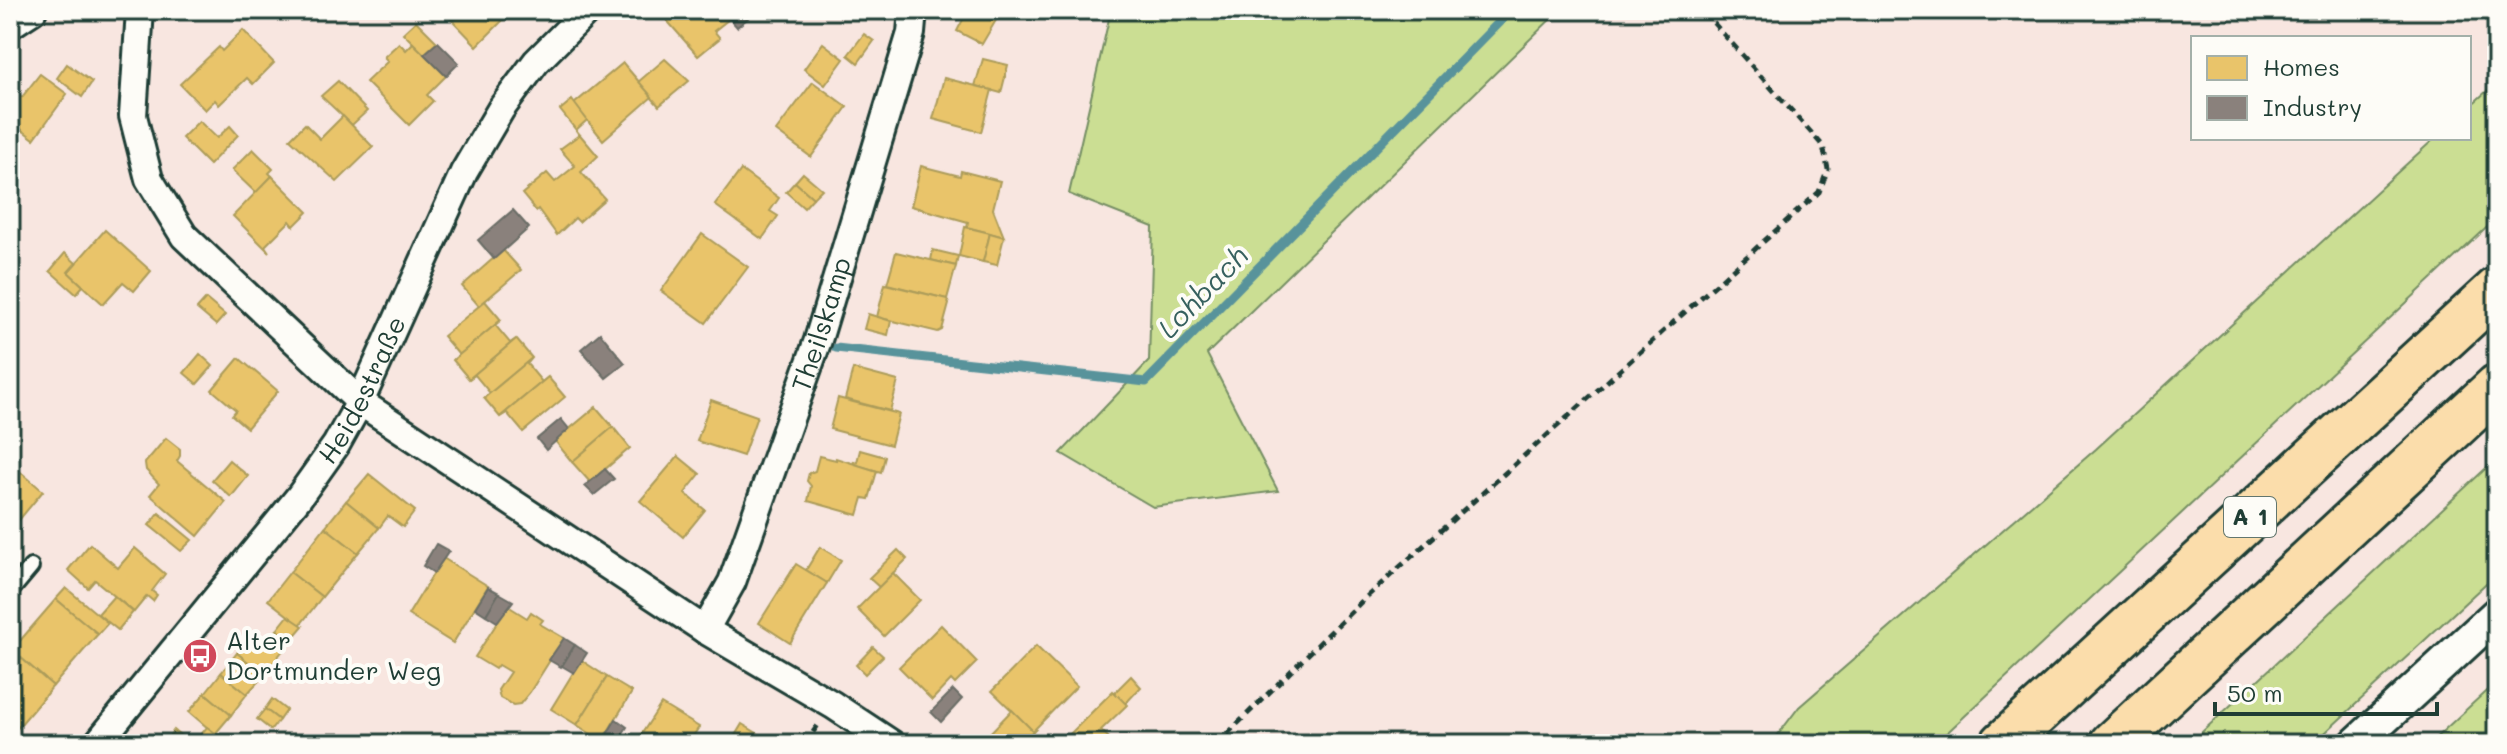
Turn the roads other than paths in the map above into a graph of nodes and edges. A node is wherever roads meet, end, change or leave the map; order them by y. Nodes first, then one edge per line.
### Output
1 (33, 10) edge
2 (140, 10) edge
3 (588, 10) edge
4 (913, 10) edge
5 (10, 25) edge
6 (2497, 290) edge
7 (2497, 387) edge
8 (360, 402) junction
9 (31, 567) dead end
10 (10, 592) edge
11 (2497, 614) edge
12 (705, 630) junction
13 (97, 744) edge
14 (892, 744) edge
15 (2003, 744) edge
16 (2112, 744) edge
17 (2356, 744) edge

1 - 5 street
2 - 8 street
3 - 8 street, Heidestraße
4 - 12 street, Theilskamp
6 - 15 highway, A 1
7 - 16 highway
8 - 12 street
8 - 13 street, Heidestraße
9 - 10 lane
11 - 17 street
12 - 14 street

